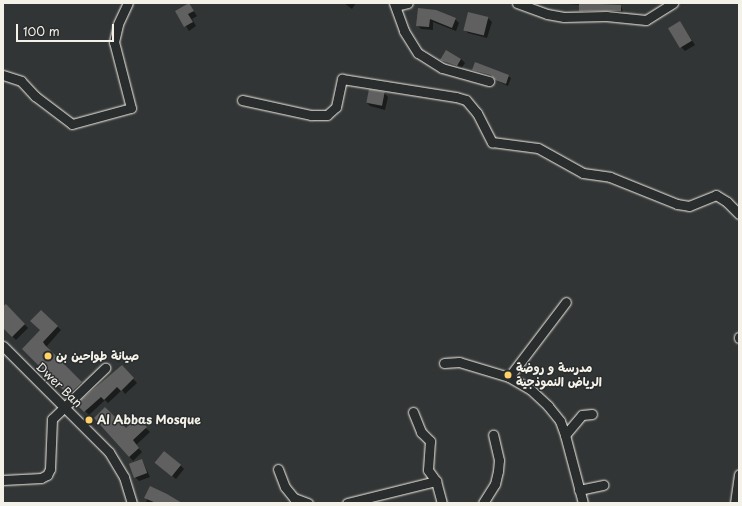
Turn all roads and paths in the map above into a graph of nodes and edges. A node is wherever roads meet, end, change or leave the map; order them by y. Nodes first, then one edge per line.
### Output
1 (128, 3) edge
2 (408, 3) edge
3 (517, 3) edge
4 (673, 3) edge
5 (395, 5) edge
6 (3, 75) edge
7 (489, 81) dead end
8 (242, 100) dead end
9 (739, 214) edge
10 (566, 302) dead end
11 (3, 346) edge
12 (444, 362) dead end
13 (105, 368) dead end
14 (509, 377) junction
15 (65, 408) junction
16 (413, 412) dead end
17 (592, 414) dead end
18 (493, 434) dead end
19 (566, 435) junction
20 (278, 469) dead end
21 (739, 474) edge
22 (3, 480) edge
23 (436, 482) junction
24 (603, 485) dead end
25 (579, 490) junction
26 (132, 503) edge
27 (308, 503) edge
28 (347, 503) edge
29 (442, 503) edge
30 (483, 503) edge
31 (583, 503) edge
32 (735, 503) edge

1 - 6 street
2 - 5 street
3 - 4 street
5 - 7 street
8 - 9 street
10 - 14 street
11 - 15 street, Dwer Ban
12 - 14 street
13 - 15 street
14 - 19 street
15 - 22 street
15 - 26 street, Dwer Ban
16 - 23 street
17 - 19 street
18 - 30 street
19 - 25 street
20 - 27 street
21 - 32 street
23 - 28 street
23 - 29 street
24 - 25 street
25 - 31 street

